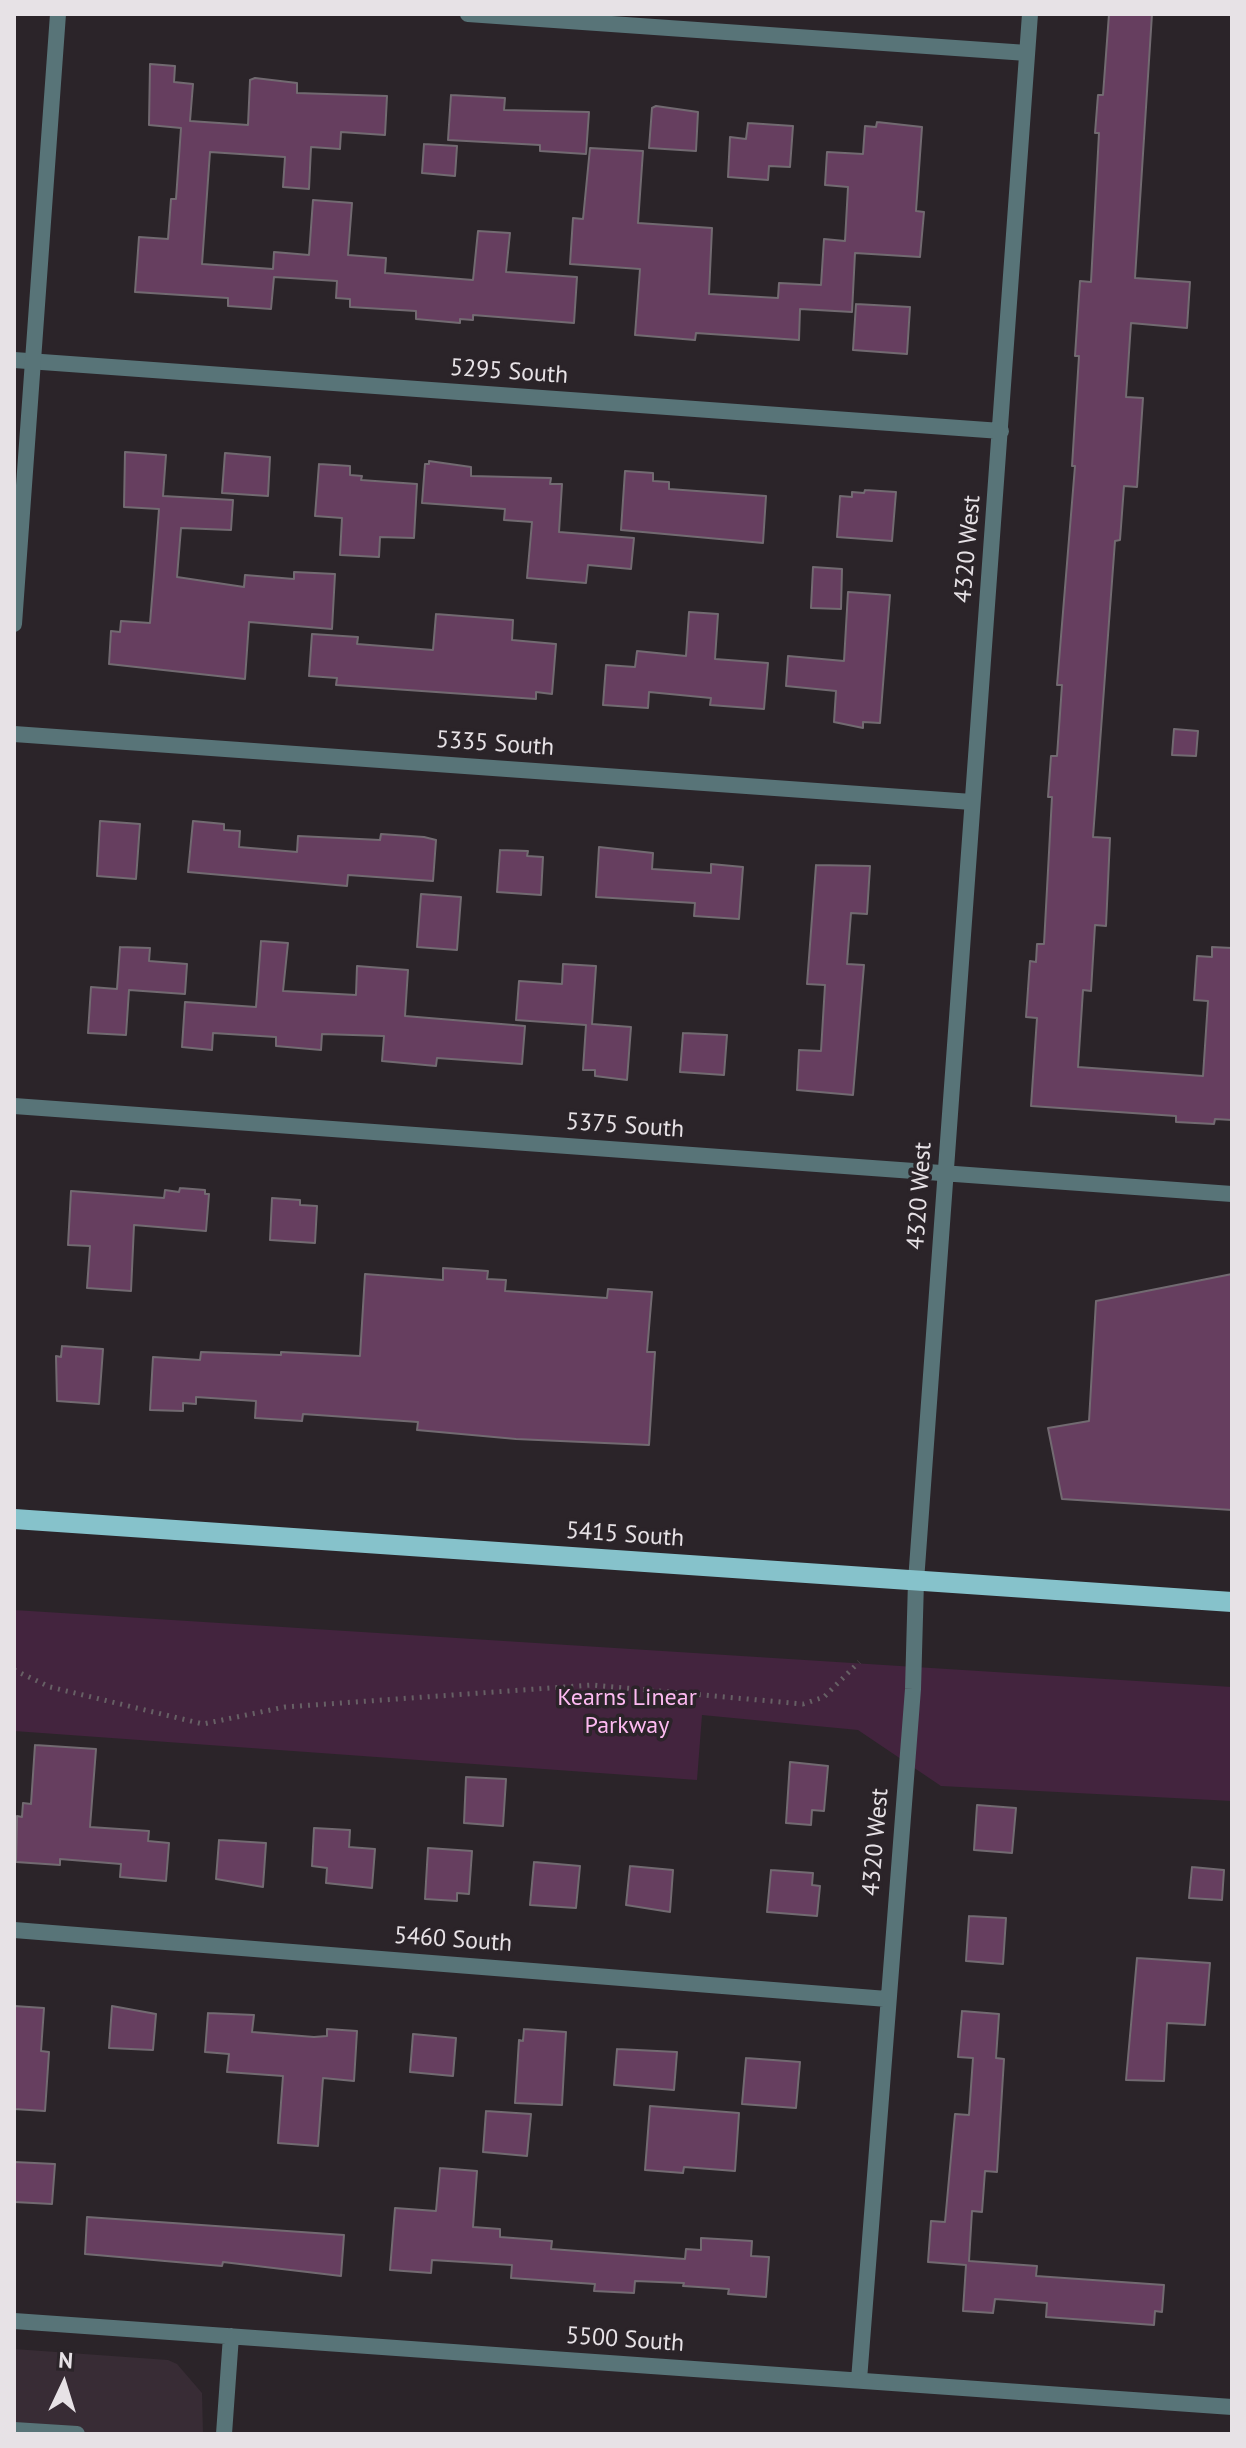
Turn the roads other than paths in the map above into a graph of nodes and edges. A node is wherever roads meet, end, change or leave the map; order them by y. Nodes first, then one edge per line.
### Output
1 (58, 14) edge
2 (468, 14) edge
3 (1030, 14) edge
4 (1027, 53) junction
5 (14, 360) edge
6 (33, 361) junction
7 (1001, 431) junction
8 (14, 624) edge
9 (14, 734) edge
10 (972, 802) junction
11 (14, 1106) edge
12 (946, 1173) junction
13 (1232, 1194) edge
14 (14, 1519) edge
15 (916, 1581) junction
16 (1232, 1602) edge
17 (14, 1930) edge
18 (887, 1999) junction
19 (14, 2321) edge
20 (231, 2336) junction
21 (859, 2380) junction
22 (1232, 2407) edge
23 (14, 2430) edge
24 (77, 2434) edge
25 (224, 2434) edge

1 - 6 street
2 - 4 street
3 - 4 street, 4320 West
4 - 7 street, 4320 West
5 - 6 street, 5295 South
6 - 7 street, 5295 South
6 - 8 street
7 - 10 street, 4320 West
9 - 10 street, 5335 South
10 - 12 street, 4320 West
11 - 12 street, 5375 South
12 - 13 street, 5375 South
12 - 15 street, 4320 West
14 - 15 main road, 5415 South
15 - 16 main road, 5415 South
15 - 18 street, 4320 West
17 - 18 street, 5460 South
18 - 21 street, 4320 West
19 - 20 street, 5500 South
20 - 21 street, 5500 South
20 - 25 street
21 - 22 street, 5500 South
23 - 24 street

